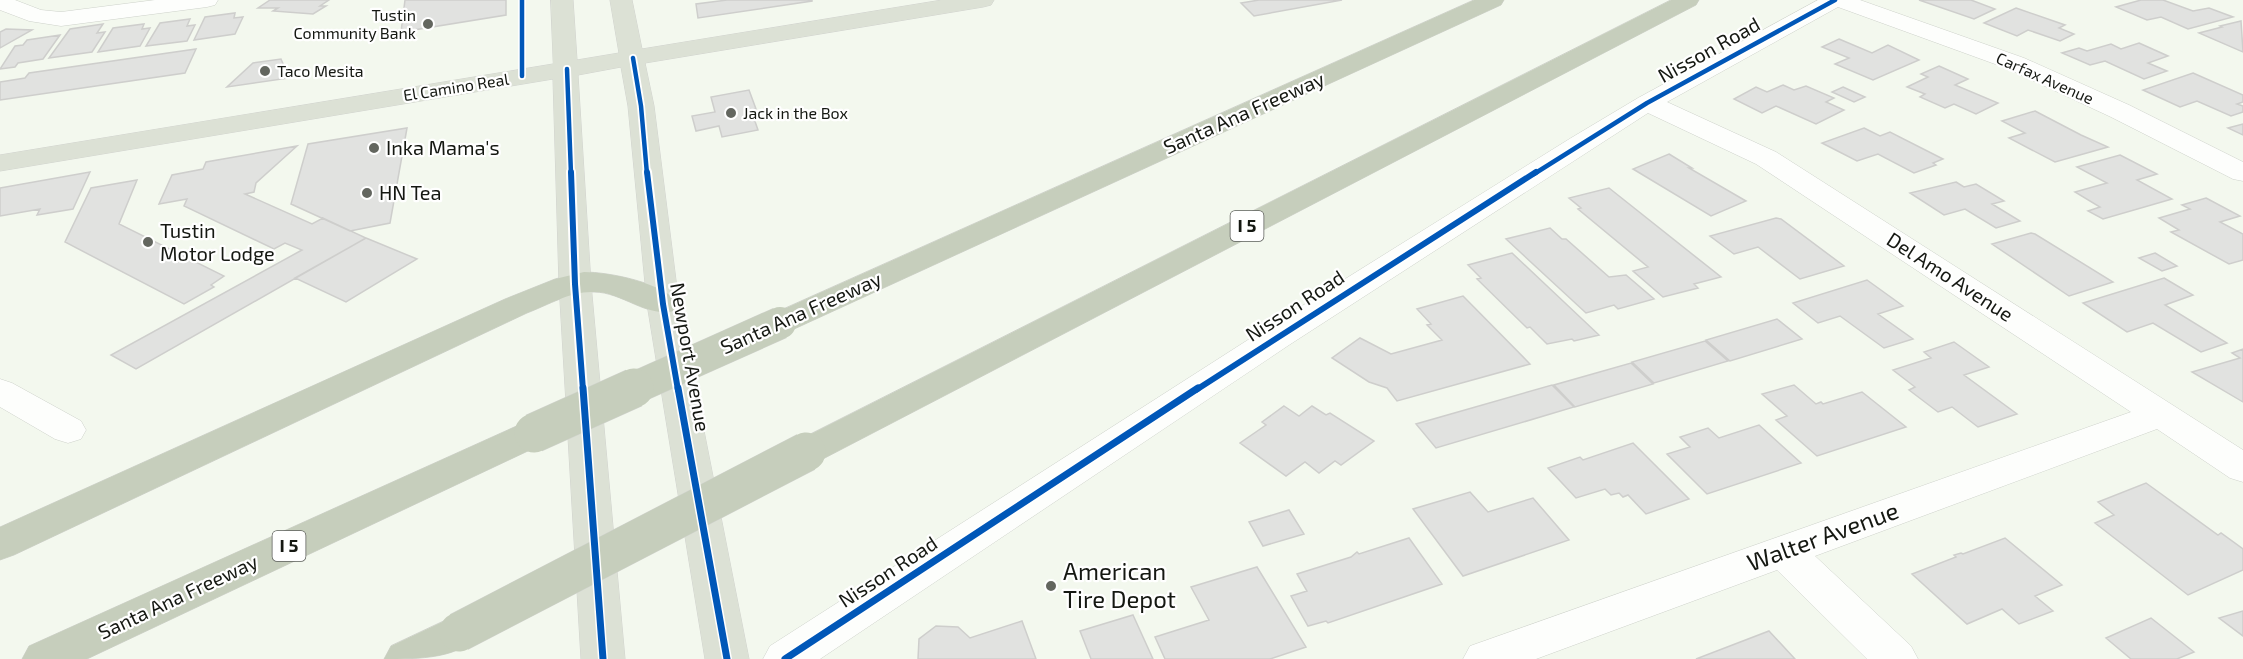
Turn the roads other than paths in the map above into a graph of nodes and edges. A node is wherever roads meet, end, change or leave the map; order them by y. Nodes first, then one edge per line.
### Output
1 (207, 0) edge
2 (562, 0) edge
3 (621, 0) edge
4 (983, 0) edge
5 (1493, 0) edge
6 (1689, 0) edge
7 (1837, 0) edge
8 (0, 2) edge
9 (633, 58) junction
10 (567, 69) junction
11 (1647, 103) junction
12 (0, 163) edge
13 (2243, 173) edge
14 (575, 284) junction
15 (663, 304) junction
16 (0, 391) edge
17 (2162, 414) junction
18 (68, 430) dead end
19 (2243, 468) edge
20 (0, 544) edge
21 (1784, 551) junction
22 (44, 659) edge
23 (406, 659) edge
24 (603, 659) edge
25 (727, 659) edge
26 (785, 659) edge
27 (1485, 659) edge
28 (1896, 659) edge

1 - 8 street
2 - 10 main road
3 - 9 main road, Newport Avenue
4 - 9 main road, El Camino Real
5 - 22 highway, Santa Ana Freeway / I 5, bridge
6 - 23 highway, I 5, bridge
7 - 11 street, Nisson Road
7 - 13 street, Carfax Avenue
9 - 10 main road, El Camino Real
9 - 15 main road, Newport Avenue
10 - 12 main road, El Camino Real
10 - 14 main road
11 - 17 street, Del Amo Avenue
11 - 26 street, Nisson Road
14 - 15 highway
14 - 20 highway
14 - 24 main road
15 - 25 main road, Newport Avenue
16 - 18 street
17 - 19 street, Del Amo Avenue
17 - 21 street, Walter Avenue
21 - 27 street, Walter Avenue
21 - 28 street

